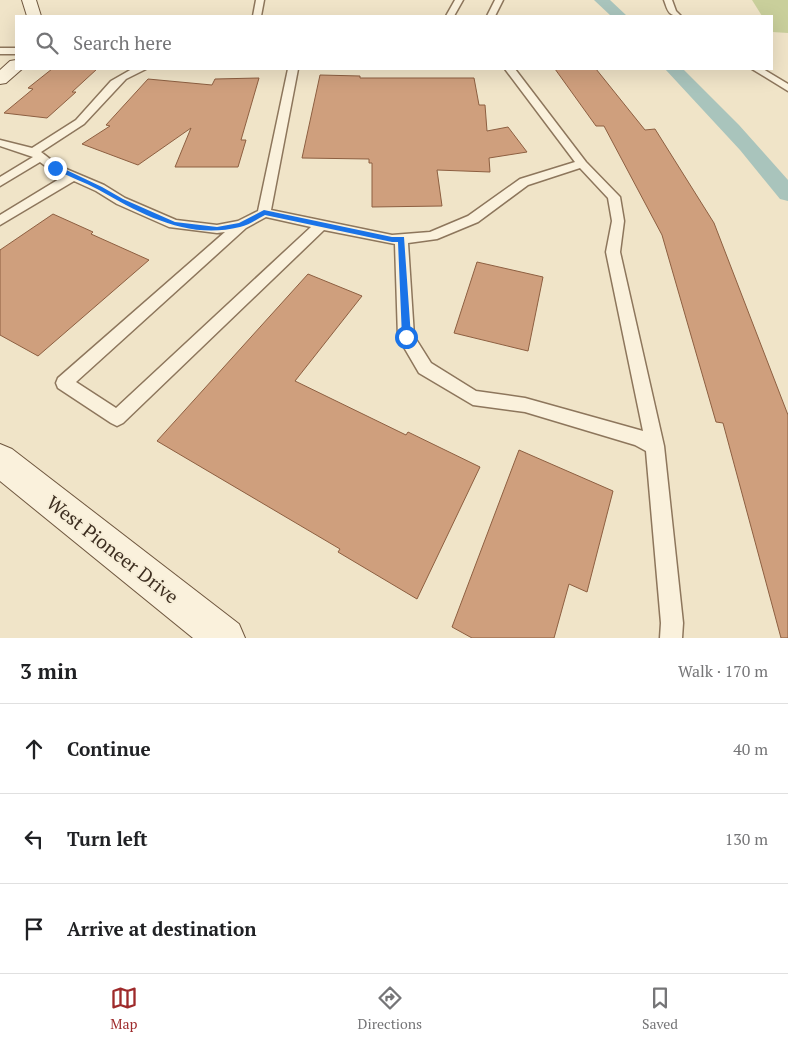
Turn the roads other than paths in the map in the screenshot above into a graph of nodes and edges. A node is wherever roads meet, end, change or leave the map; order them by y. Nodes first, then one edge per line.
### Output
1 (29, 0) edge
2 (260, 0) edge
3 (459, 0) edge
4 (499, 0) edge
5 (668, 0) edge
6 (34, 15) edge
7 (256, 15) edge
8 (451, 15) edge
9 (492, 15) edge
10 (676, 15) edge
11 (0, 51) edge
12 (15, 51) edge
13 (15, 66) edge
14 (132, 70) edge
15 (294, 70) edge
16 (511, 70) edge
17 (758, 70) edge
18 (0, 79) edge
19 (788, 88) edge
20 (0, 143) edge
21 (37, 155) junction
22 (582, 164) junction
23 (73, 176) junction
24 (0, 182) edge
25 (264, 213) junction
26 (0, 221) edge
27 (241, 225) junction
28 (321, 225) junction
29 (401, 239) junction
30 (655, 446) junction
31 (0, 460) edge
32 (225, 638) edge
33 (671, 638) edge

1 - 6 main road
2 - 7 lane
3 - 8 lane
4 - 9 lane
5 - 10 lane
11 - 12 lane
13 - 18 main road
14 - 21 lane
15 - 25 lane
16 - 22 lane
17 - 19 lane
20 - 21 lane
21 - 23 lane
21 - 24 lane
22 - 29 lane
22 - 30 lane
23 - 26 lane
23 - 27 lane
25 - 27 lane
25 - 28 lane
27 - 28 lane
28 - 29 lane
29 - 30 lane
30 - 33 lane
31 - 32 main road, West Pioneer Drive

